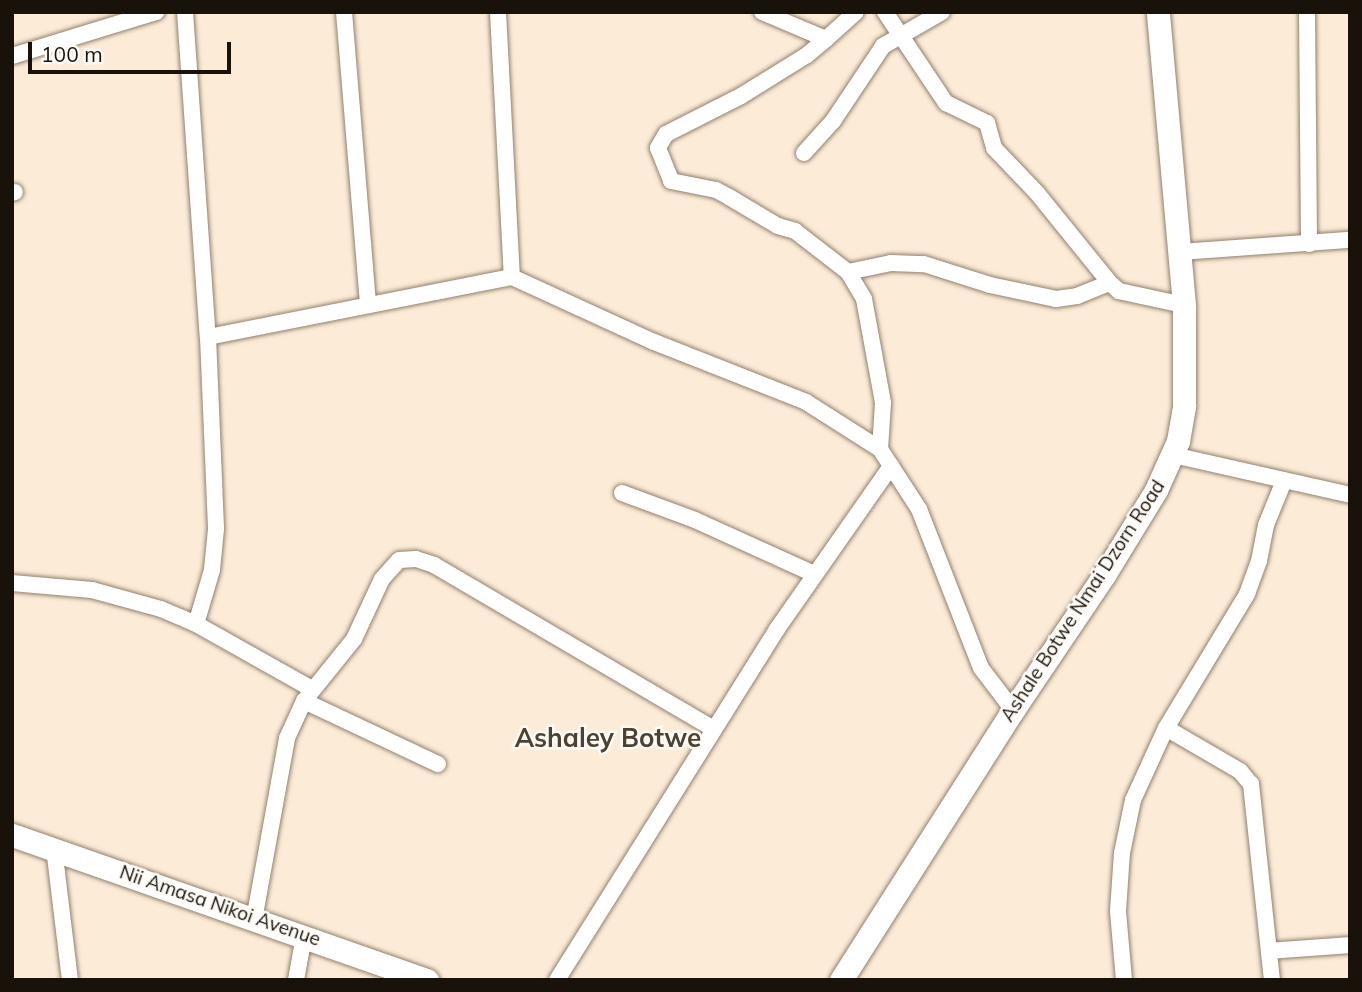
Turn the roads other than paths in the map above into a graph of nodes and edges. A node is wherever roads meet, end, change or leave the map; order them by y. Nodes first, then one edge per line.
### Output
1 (156, 12) edge
2 (185, 12) edge
3 (344, 12) edge
4 (498, 12) edge
5 (762, 12) edge
6 (856, 12) edge
7 (885, 12) edge
8 (942, 12) edge
9 (1158, 12) edge
10 (1307, 12) edge
11 (902, 35) junction
12 (825, 39) junction
13 (12, 56) edge
14 (804, 153) dead end
15 (1350, 240) edge
16 (1309, 244) junction
17 (1181, 252) junction
18 (848, 272) junction
19 (512, 277) junction
20 (1110, 283) junction
21 (368, 305) junction
22 (1184, 305) junction
23 (208, 337) junction
24 (880, 449) junction
25 (1173, 455) junction
26 (891, 466) junction
27 (1283, 481) junction
28 (622, 493) dead end
29 (1350, 495) edge
30 (814, 573) junction
31 (12, 583) edge
32 (196, 624) junction
33 (308, 695) junction
34 (1013, 710) junction
35 (1166, 728) junction
36 (714, 729) junction
37 (438, 764) dead end
38 (12, 835) edge
39 (54, 848) junction
40 (254, 920) junction
41 (304, 936) junction
42 (1350, 945) edge
43 (1269, 951) junction
44 (70, 980) edge
45 (296, 980) edge
46 (427, 980) edge
47 (557, 980) edge
48 (841, 980) edge
49 (1124, 980) edge
50 (1272, 980) edge

1 - 13 street
2 - 23 street
3 - 21 street
4 - 19 street
5 - 12 street
6 - 12 street
7 - 11 street
8 - 11 street
9 - 17 main road, Ashale Botwe Nmai Dzorn Road
10 - 16 street
11 - 14 street
11 - 20 street
12 - 18 street
15 - 16 street
16 - 17 street
17 - 22 main road, Ashale Botwe Nmai Dzorn Road
18 - 20 street
18 - 24 street
19 - 21 street
19 - 24 street
20 - 22 street
21 - 23 street
22 - 25 main road, Ashale Botwe Nmai Dzorn Road
23 - 32 street
24 - 26 street
25 - 27 street
25 - 34 main road, Ashale Botwe Nmai Dzorn Road
26 - 30 street
26 - 34 street
27 - 29 street
27 - 35 street
28 - 30 street
30 - 36 street
31 - 32 street
32 - 33 street
33 - 36 street
33 - 37 street
33 - 40 street
34 - 48 main road, Ashale Botwe Nmai Dzorn Road
35 - 43 street
35 - 49 street
36 - 47 street
38 - 39 main road, Nii Amasa Nikoi Avenue
39 - 40 main road, Nii Amasa Nikoi Avenue
39 - 44 street
40 - 41 main road, Nii Amasa Nikoi Avenue
41 - 45 street
41 - 46 main road, Nii Amasa Nikoi Avenue
42 - 43 street
43 - 50 street

